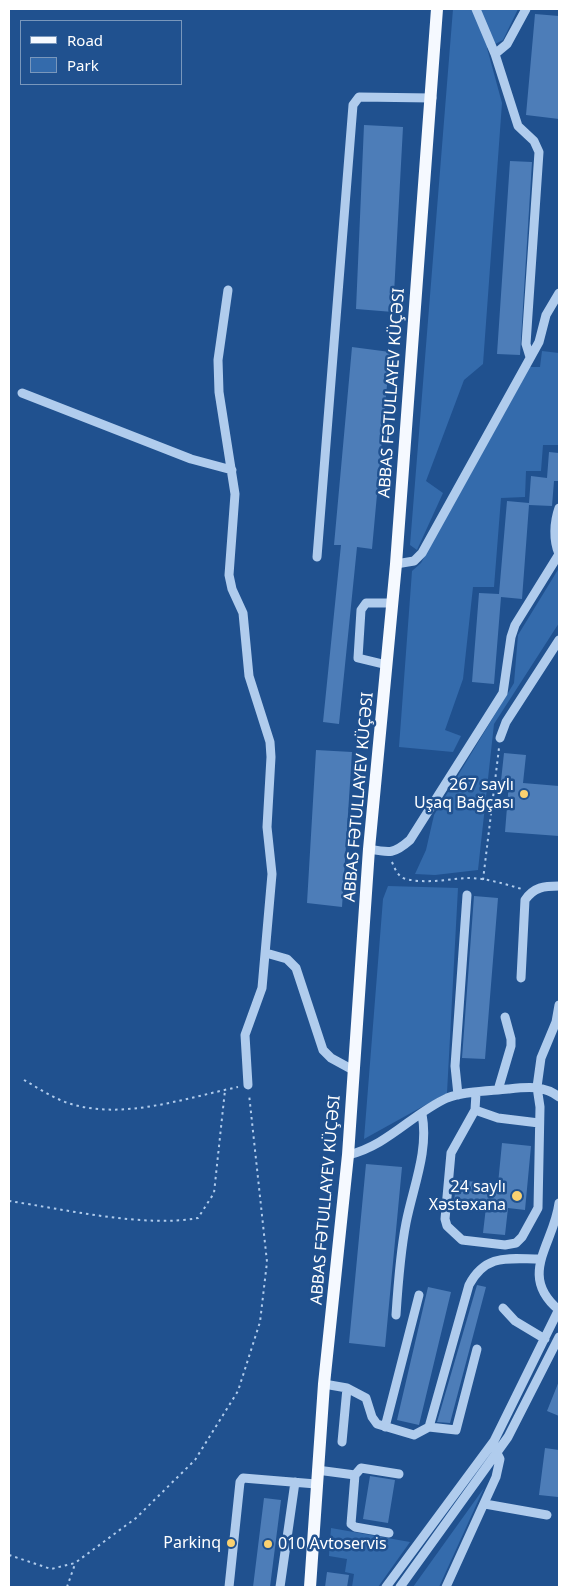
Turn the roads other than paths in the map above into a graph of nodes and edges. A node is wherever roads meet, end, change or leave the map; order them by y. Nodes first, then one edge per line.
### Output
1 (438, 9) edge
2 (476, 9) edge
3 (526, 9) edge
4 (494, 54) junction
5 (432, 98) junction
6 (228, 290) dead end
7 (559, 293) edge
8 (530, 357) junction
9 (22, 392) dead end
10 (232, 470) junction
11 (559, 508) edge
12 (559, 553) edge
13 (318, 557) dead end
14 (396, 564) junction
15 (392, 603) junction
16 (559, 640) edge
17 (386, 665) junction
18 (500, 738) road end
19 (369, 849) junction
20 (559, 886) edge
21 (467, 895) dead end
22 (266, 953) junction
23 (520, 978) dead end
24 (559, 1005) edge
25 (505, 1017) dead end
26 (558, 1020) edge
27 (353, 1070) junction
28 (248, 1085) road end
29 (537, 1087) junction
30 (498, 1090) junction
31 (476, 1093) junction
32 (458, 1095) junction
33 (559, 1097) edge
34 (475, 1110) junction
35 (422, 1114) junction
36 (539, 1122) junction
37 (348, 1155) junction
38 (559, 1203) edge
39 (540, 1260) junction
40 (419, 1295) dead end
41 (503, 1308) dead end
42 (559, 1310) edge
43 (396, 1315) dead end
44 (559, 1337) edge
45 (545, 1339) junction
46 (477, 1349) dead end
47 (540, 1349) junction
48 (550, 1355) junction
49 (559, 1361) edge
50 (324, 1384) junction
51 (347, 1388) junction
52 (385, 1427) junction
53 (429, 1427) junction
54 (342, 1442) dead end
55 (490, 1446) junction
56 (498, 1452) junction
57 (318, 1470) junction
58 (399, 1474) dead end
59 (356, 1475) junction
60 (295, 1482) junction
61 (316, 1484) junction
62 (485, 1504) junction
63 (547, 1515) dead end
64 (389, 1533) dead end
65 (229, 1587) edge
66 (280, 1587) edge
67 (310, 1587) edge
68 (386, 1587) edge
69 (400, 1587) edge
70 (446, 1587) edge

1 - 5 main road, ABBAS FƏTULLAYEV KÜÇƏSI
2 - 4 street
3 - 4 street
4 - 8 street
5 - 13 street
5 - 14 main road, ABBAS FƏTULLAYEV KÜÇƏSI
6 - 10 street
7 - 8 street
8 - 14 street
9 - 10 street
10 - 22 street
11 - 12 street
12 - 19 street
14 - 15 main road, ABBAS FƏTULLAYEV KÜÇƏSI
15 - 17 main road, ABBAS FƏTULLAYEV KÜÇƏSI
15 - 17 street
16 - 18 street
17 - 19 main road, ABBAS FƏTULLAYEV KÜÇƏSI
19 - 27 main road, ABBAS FƏTULLAYEV KÜÇƏSI
20 - 23 street
21 - 32 street
22 - 27 street
22 - 28 street
24 - 26 street
25 - 30 street
26 - 29 street
27 - 37 main road, ABBAS FƏTULLAYEV KÜÇƏSI
29 - 30 street
29 - 33 street
29 - 36 street
30 - 31 street
31 - 32 street
31 - 34 street
32 - 35 street
34 - 36 street
34 - 36 street
35 - 37 street
35 - 43 street
37 - 50 main road, ABBAS FƏTULLAYEV KÜÇƏSI
38 - 39 street
39 - 42 street
39 - 53 street
40 - 52 street
41 - 45 street
42 - 45 street
44 - 48 street
45 - 47 street
46 - 53 street
47 - 48 street
47 - 55 street
48 - 49 street
48 - 56 street
50 - 51 street
50 - 57 main road, ABBAS FƏTULLAYEV KÜÇƏSI
51 - 52 street
51 - 54 street
52 - 53 street
55 - 56 street
55 - 68 street
56 - 62 street
56 - 69 street
57 - 59 street
57 - 61 main road, ABBAS FƏTULLAYEV KÜÇƏSI
58 - 59 street
59 - 64 street
60 - 61 street
60 - 65 street
60 - 66 street
61 - 67 main road, ABBAS FƏTULLAYEV KÜÇƏSI
62 - 63 street
62 - 70 street

